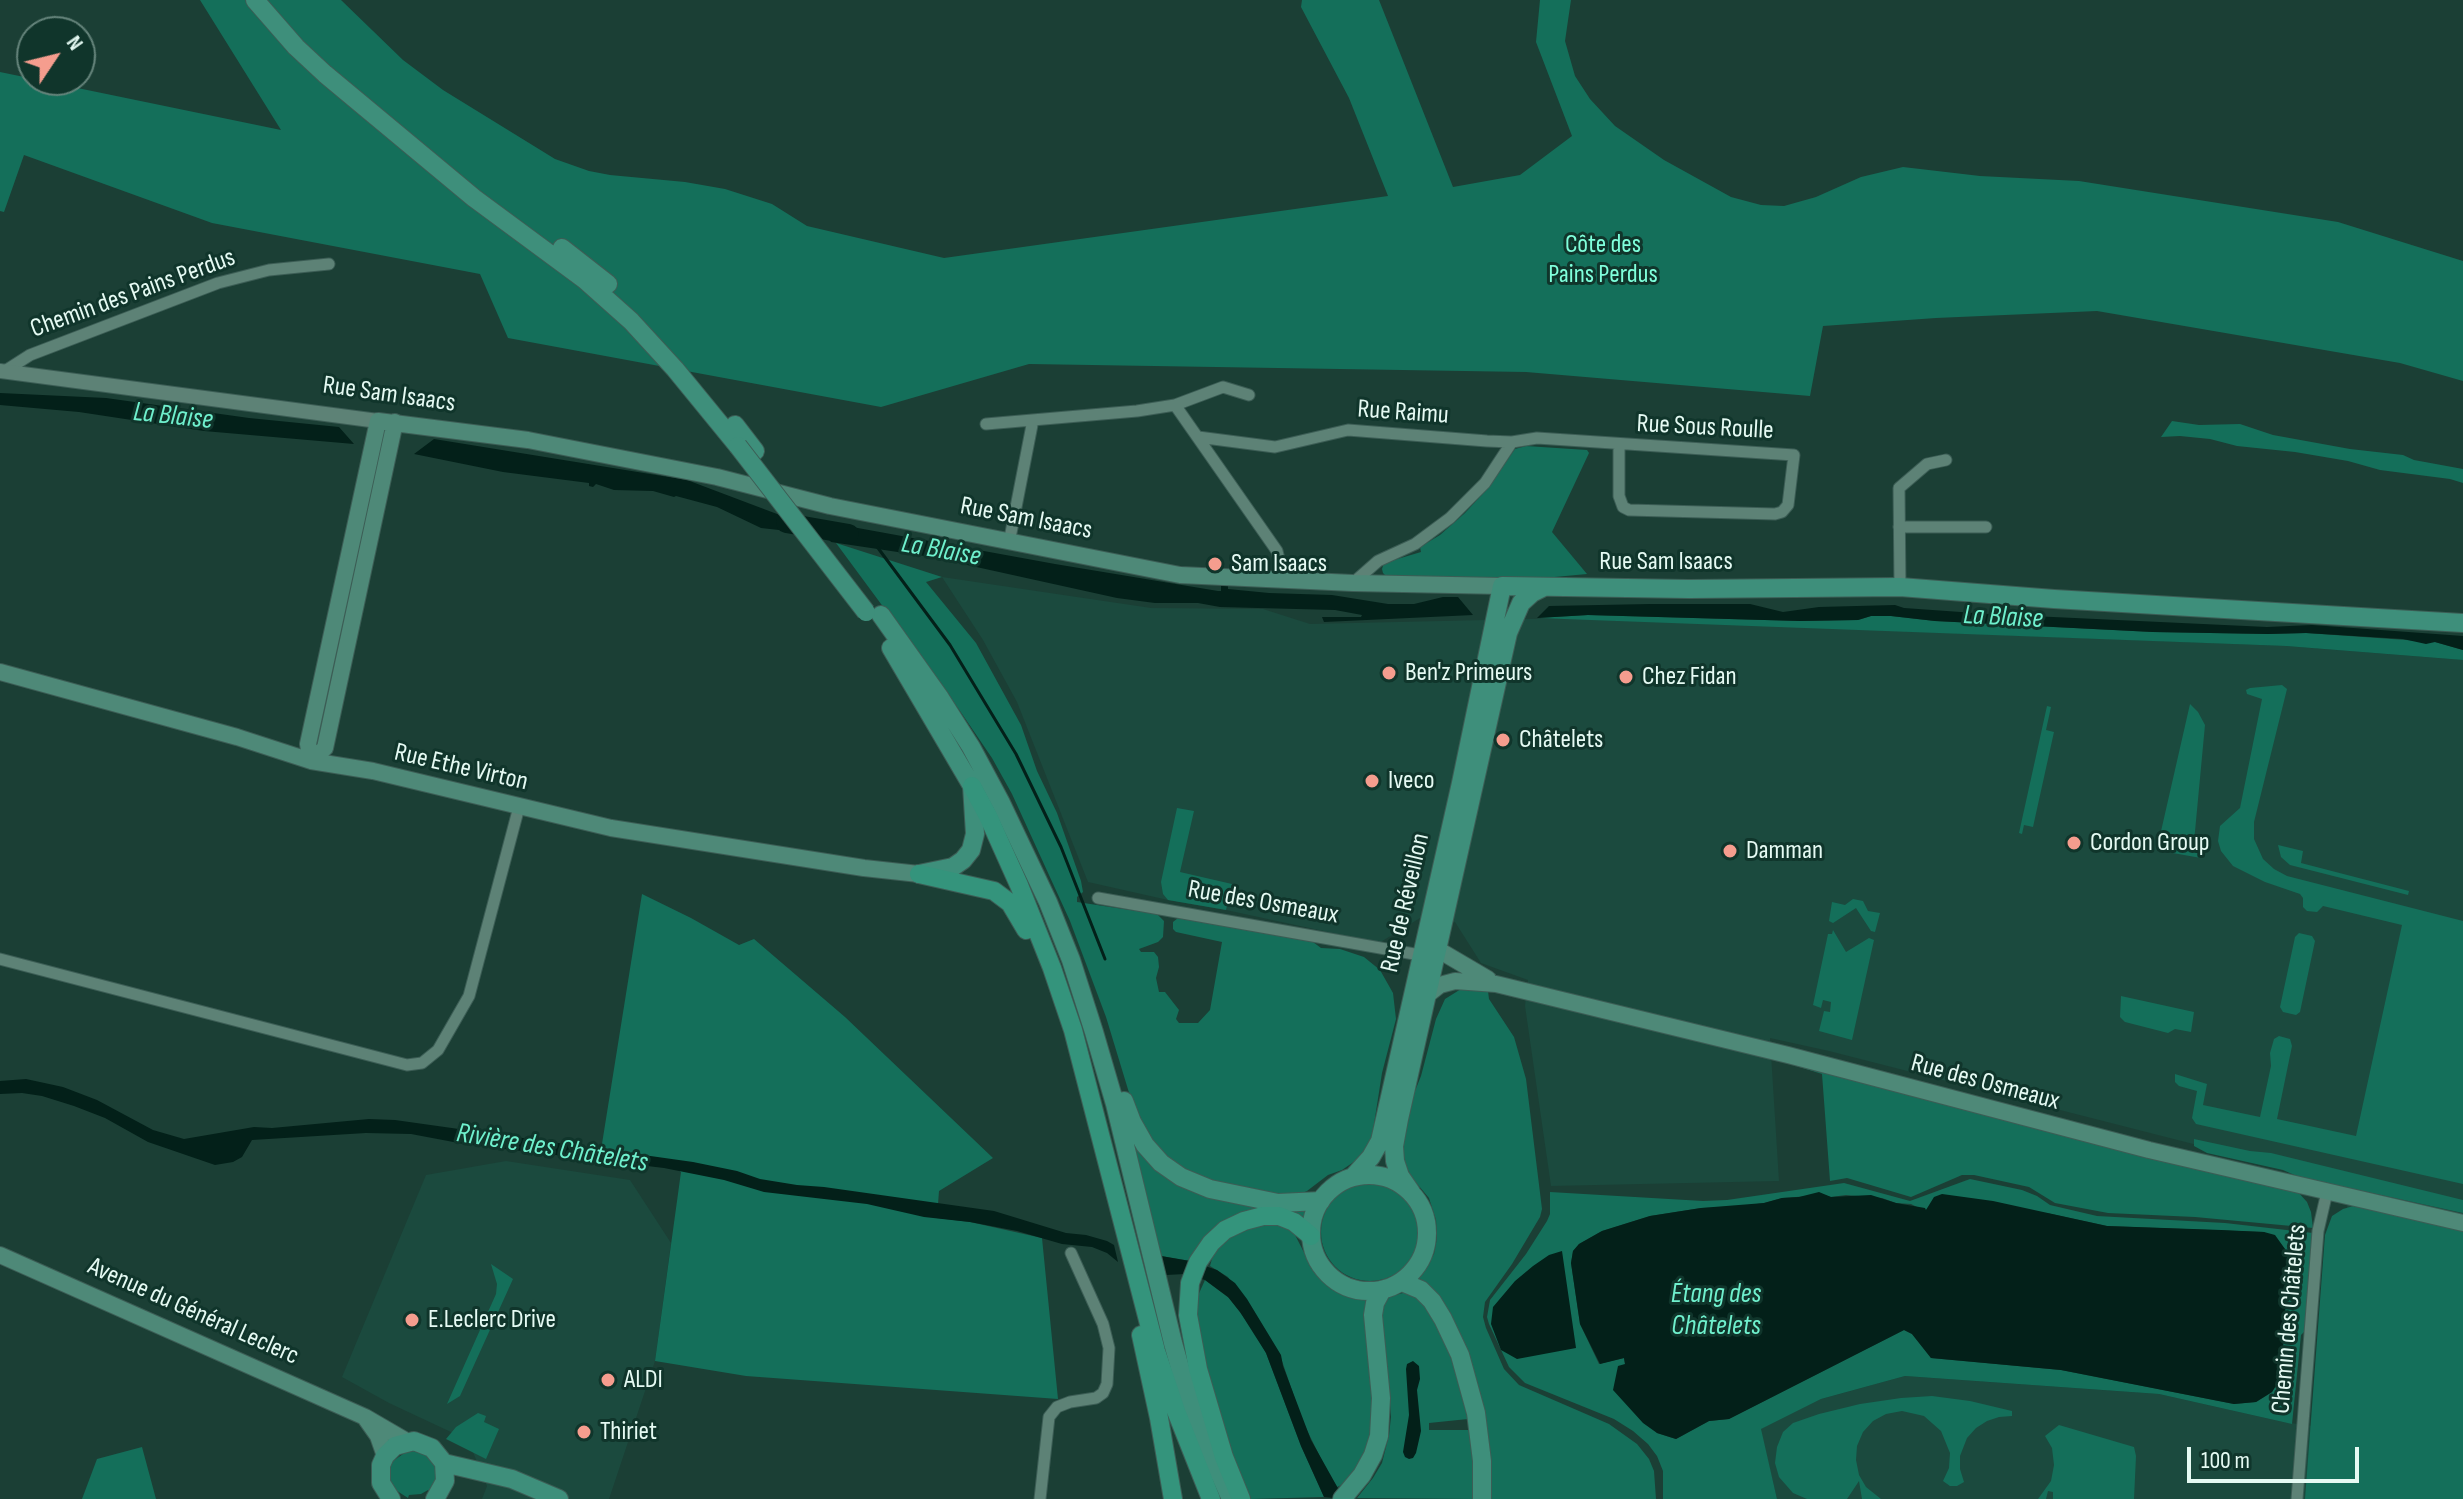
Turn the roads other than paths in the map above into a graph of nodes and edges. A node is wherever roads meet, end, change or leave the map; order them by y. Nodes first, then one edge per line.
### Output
1 (255, 0) edge
2 (329, 264) dead end
3 (3, 371) edge
4 (1249, 395) dead end
5 (1175, 405) junction
6 (1033, 420) junction
7 (386, 422) junction
8 (986, 424) dead end
9 (1198, 437) junction
10 (1512, 442) junction
11 (1619, 445) junction
12 (1946, 460) dead end
13 (1899, 527) junction
14 (1986, 527) dead end
15 (1009, 543) junction
16 (1284, 580) junction
17 (1353, 583) junction
18 (1507, 586) junction
19 (1547, 586) junction
20 (1900, 587) junction
21 (874, 614) junction
22 (2463, 623) edge
23 (1508, 633) junction
24 (0, 672) edge
25 (314, 751) junction
26 (972, 786) junction
27 (519, 807) junction
28 (919, 874) junction
29 (1098, 898) dead end
30 (1430, 958) junction
31 (0, 959) edge
32 (1071, 960) junction
33 (1052, 968) junction
34 (1455, 981) junction
35 (1496, 984) junction
36 (1426, 996) junction
37 (1353, 1177) junction
38 (1411, 1192) junction
39 (2327, 1192) junction
40 (1321, 1201) junction
41 (2463, 1223) edge
42 (1311, 1236) junction
43 (1071, 1253) dead end
44 (0, 1255) edge
45 (1138, 1278) junction
46 (1402, 1282) junction
47 (1382, 1290) junction
48 (365, 1417) junction
49 (408, 1442) junction
50 (385, 1456) junction
51 (444, 1463) junction
52 (382, 1494) edge
53 (438, 1494) edge
54 (1343, 1498) edge
55 (536, 1499) edge
56 (559, 1499) edge
57 (1040, 1499) edge
58 (1173, 1499) edge
59 (1211, 1499) edge
60 (1231, 1499) edge
61 (1241, 1499) edge
62 (1482, 1499) edge
63 (2297, 1499) edge

1 - 21 main road, bridge
2 - 3 street, Chemin des Pains Perdus
3 - 7 street, Rue Sam Isaacs
4 - 5 street
5 - 6 street
5 - 9 street
6 - 8 street
6 - 15 street
7 - 15 main road, Rue Sam Isaacs
7 - 25 main road
9 - 10 street, Rue Raimu
9 - 16 street
10 - 11 street, Rue Sous Roulle
10 - 17 street
11 - 11 street, Rue Sous Roulle
12 - 13 street
13 - 14 street
13 - 20 street
15 - 16 main road, Rue Sam Isaacs
16 - 17 main road, Rue Sam Isaacs
17 - 18 main road, Rue Sam Isaacs
18 - 19 main road, Rue Sam Isaacs
18 - 23 main road, Rue de Réveillon
18 - 30 main road, Rue de Réveillon
19 - 20 main road, Rue Sam Isaacs
19 - 23 main road, Rue de Réveillon
20 - 22 main road, Rue Sam Isaacs
21 - 26 main road
21 - 32 main road
23 - 30 main road, Rue de Réveillon
24 - 25 main road, Rue Ethe Virton
25 - 27 main road, Rue Ethe Virton
26 - 28 main road
26 - 33 highway
27 - 28 main road, Rue Ethe Virton
27 - 31 street
28 - 33 highway
29 - 30 street, Rue des Osmeaux
30 - 34 main road, Rue des Osmeaux
30 - 35 main road, Rue des Osmeaux
30 - 36 main road, Rue de Réveillon
30 - 37 main road, Rue de Réveillon
32 - 40 main road
32 - 60 main road
33 - 45 highway
34 - 35 main road, Rue des Osmeaux
34 - 36 main road
35 - 39 main road, Rue des Osmeaux
36 - 38 main road, Rue de Réveillon
37 - 38 main road
37 - 40 main road
38 - 46 main road
39 - 41 main road, Rue des Osmeaux
39 - 63 street, Chemin des Châtelets
40 - 42 main road
42 - 47 main road
42 - 61 highway
43 - 57 street
44 - 48 main road, Avenue du Général Leclerc
45 - 58 highway
45 - 59 highway
46 - 47 main road
46 - 62 main road
47 - 54 main road
48 - 49 main road, Avenue du Général Leclerc
48 - 50 main road
49 - 50 main road
49 - 51 main road
50 - 52 main road
51 - 53 main road
51 - 56 main road
53 - 55 main road

